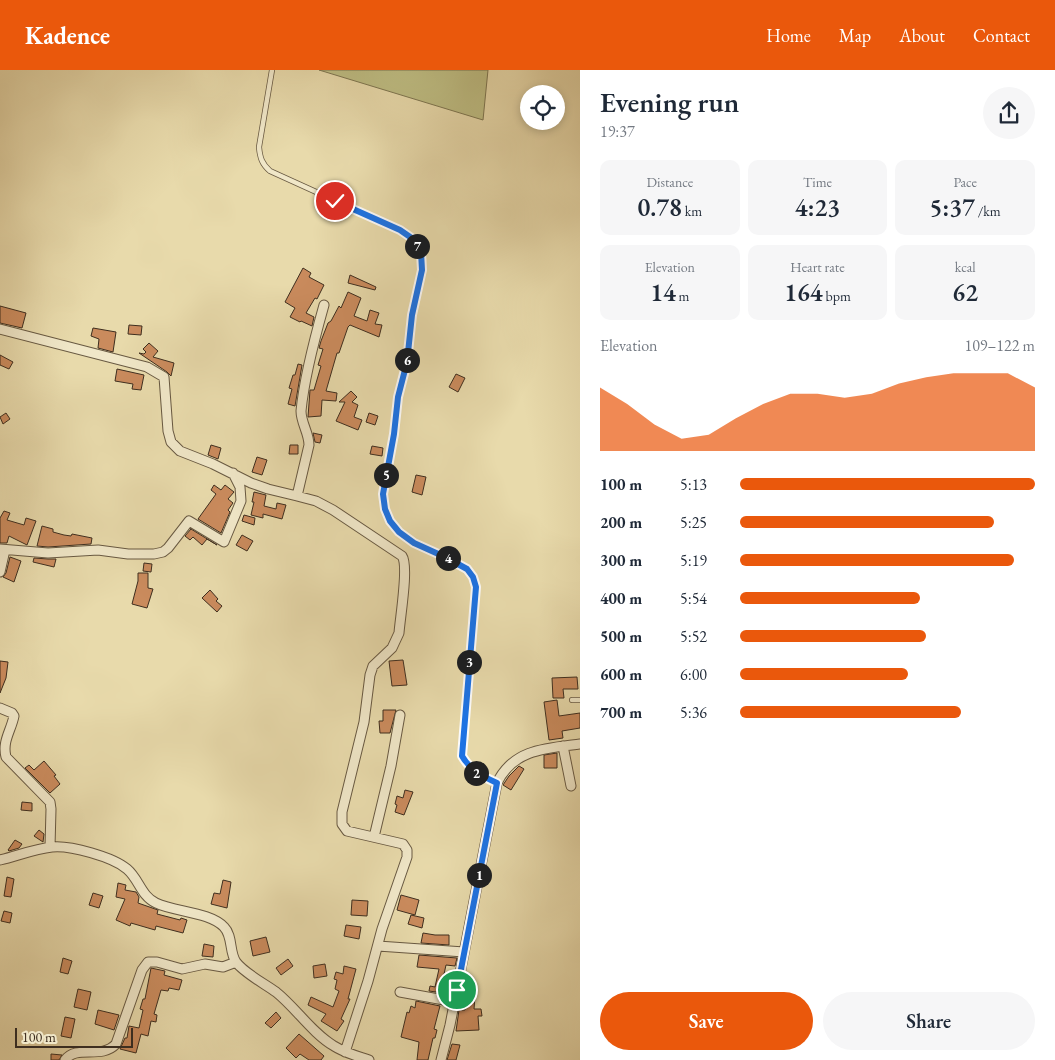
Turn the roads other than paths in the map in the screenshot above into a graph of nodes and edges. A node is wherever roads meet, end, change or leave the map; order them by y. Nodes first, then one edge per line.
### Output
1 (272, 70) edge
2 (324, 305) dead end
3 (0, 329) edge
4 (232, 472) junction
5 (298, 496) junction
6 (2, 549) edge
7 (0, 572) edge
8 (572, 700) dead end
9 (580, 700) edge
10 (0, 708) edge
11 (400, 714) dead end
12 (580, 744) edge
13 (563, 746) junction
14 (497, 783) junction
15 (571, 786) dead end
16 (374, 837) junction
17 (50, 847) junction
18 (0, 860) edge
19 (378, 946) junction
20 (464, 952) junction
21 (236, 962) junction
22 (400, 992) dead end
23 (455, 1002) junction
24 (345, 1052) junction
25 (65, 1060) edge
26 (370, 1060) edge
27 (441, 1060) edge

1 - 14 lane
2 - 5 street
3 - 4 street
4 - 5 street
4 - 6 street
5 - 16 street
6 - 7 street
8 - 9 lane
10 - 17 street
11 - 16 street
12 - 13 street
13 - 14 street
13 - 15 street
14 - 20 street
16 - 19 street
17 - 18 street
17 - 21 street
19 - 20 street
19 - 24 street
20 - 23 street
21 - 24 street
21 - 25 street
22 - 23 street
23 - 27 street
24 - 26 street

